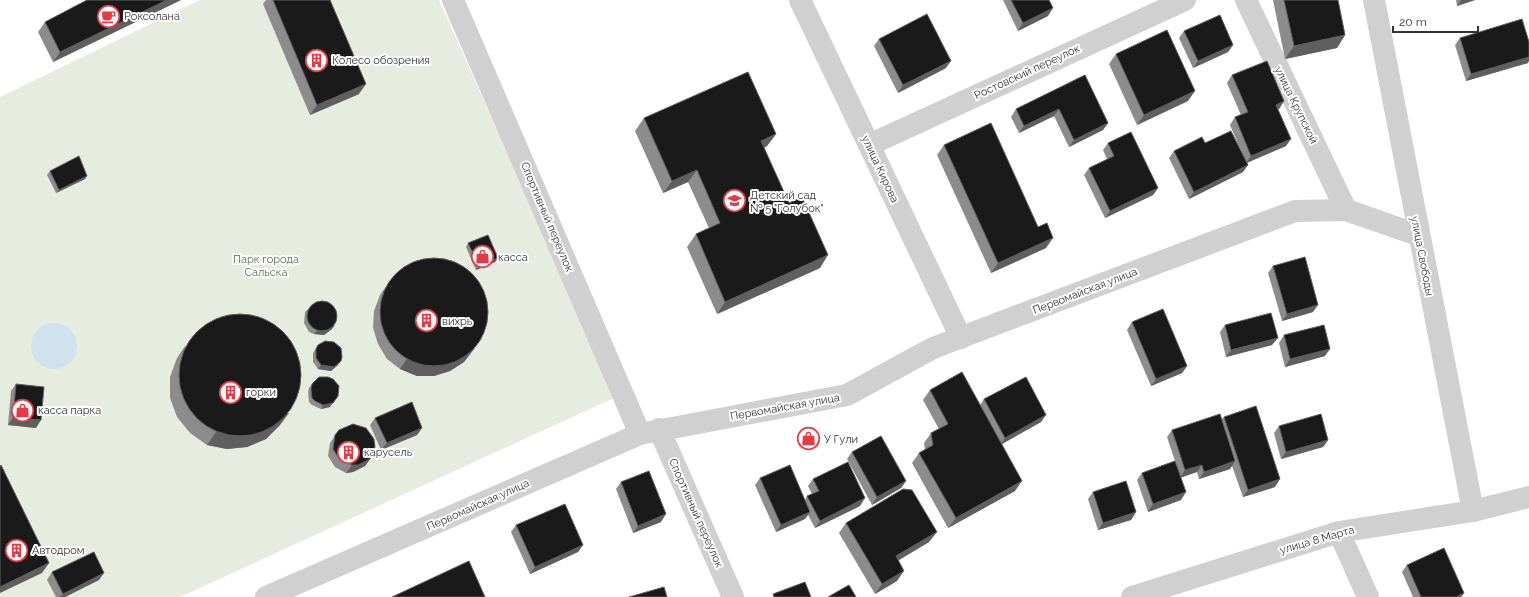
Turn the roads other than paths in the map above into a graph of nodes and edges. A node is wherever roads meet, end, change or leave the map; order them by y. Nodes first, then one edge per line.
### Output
1 (453, 0) edge
2 (800, 0) edge
3 (1185, 0) edge
4 (1246, 0) edge
5 (1374, 0) edge
6 (869, 144) junction
7 (1346, 210) junction
8 (1418, 235) junction
9 (961, 338) junction
10 (650, 432) junction
11 (1529, 497) edge
12 (1473, 511) junction
13 (1339, 532) junction
14 (266, 597) edge
15 (734, 597) edge
16 (1132, 597) edge
17 (1368, 597) edge

1 - 10 street, Спортивный переулок
2 - 6 street, улица Кирова
3 - 6 street, Ростовский переулок
4 - 7 street, улица Крупской
5 - 8 street, улица Свободы
6 - 9 street, улица Кирова
7 - 8 street, Первомайская улица
7 - 9 street, Первомайская улица
8 - 12 street, улица Свободы
9 - 10 street, Первомайская улица
10 - 14 street, Первомайская улица
10 - 15 street, Спортивный переулок
11 - 12 street, улица 8 Марта
12 - 13 street, улица 8 Марта
13 - 16 street, улица 8 Марта
13 - 17 street

